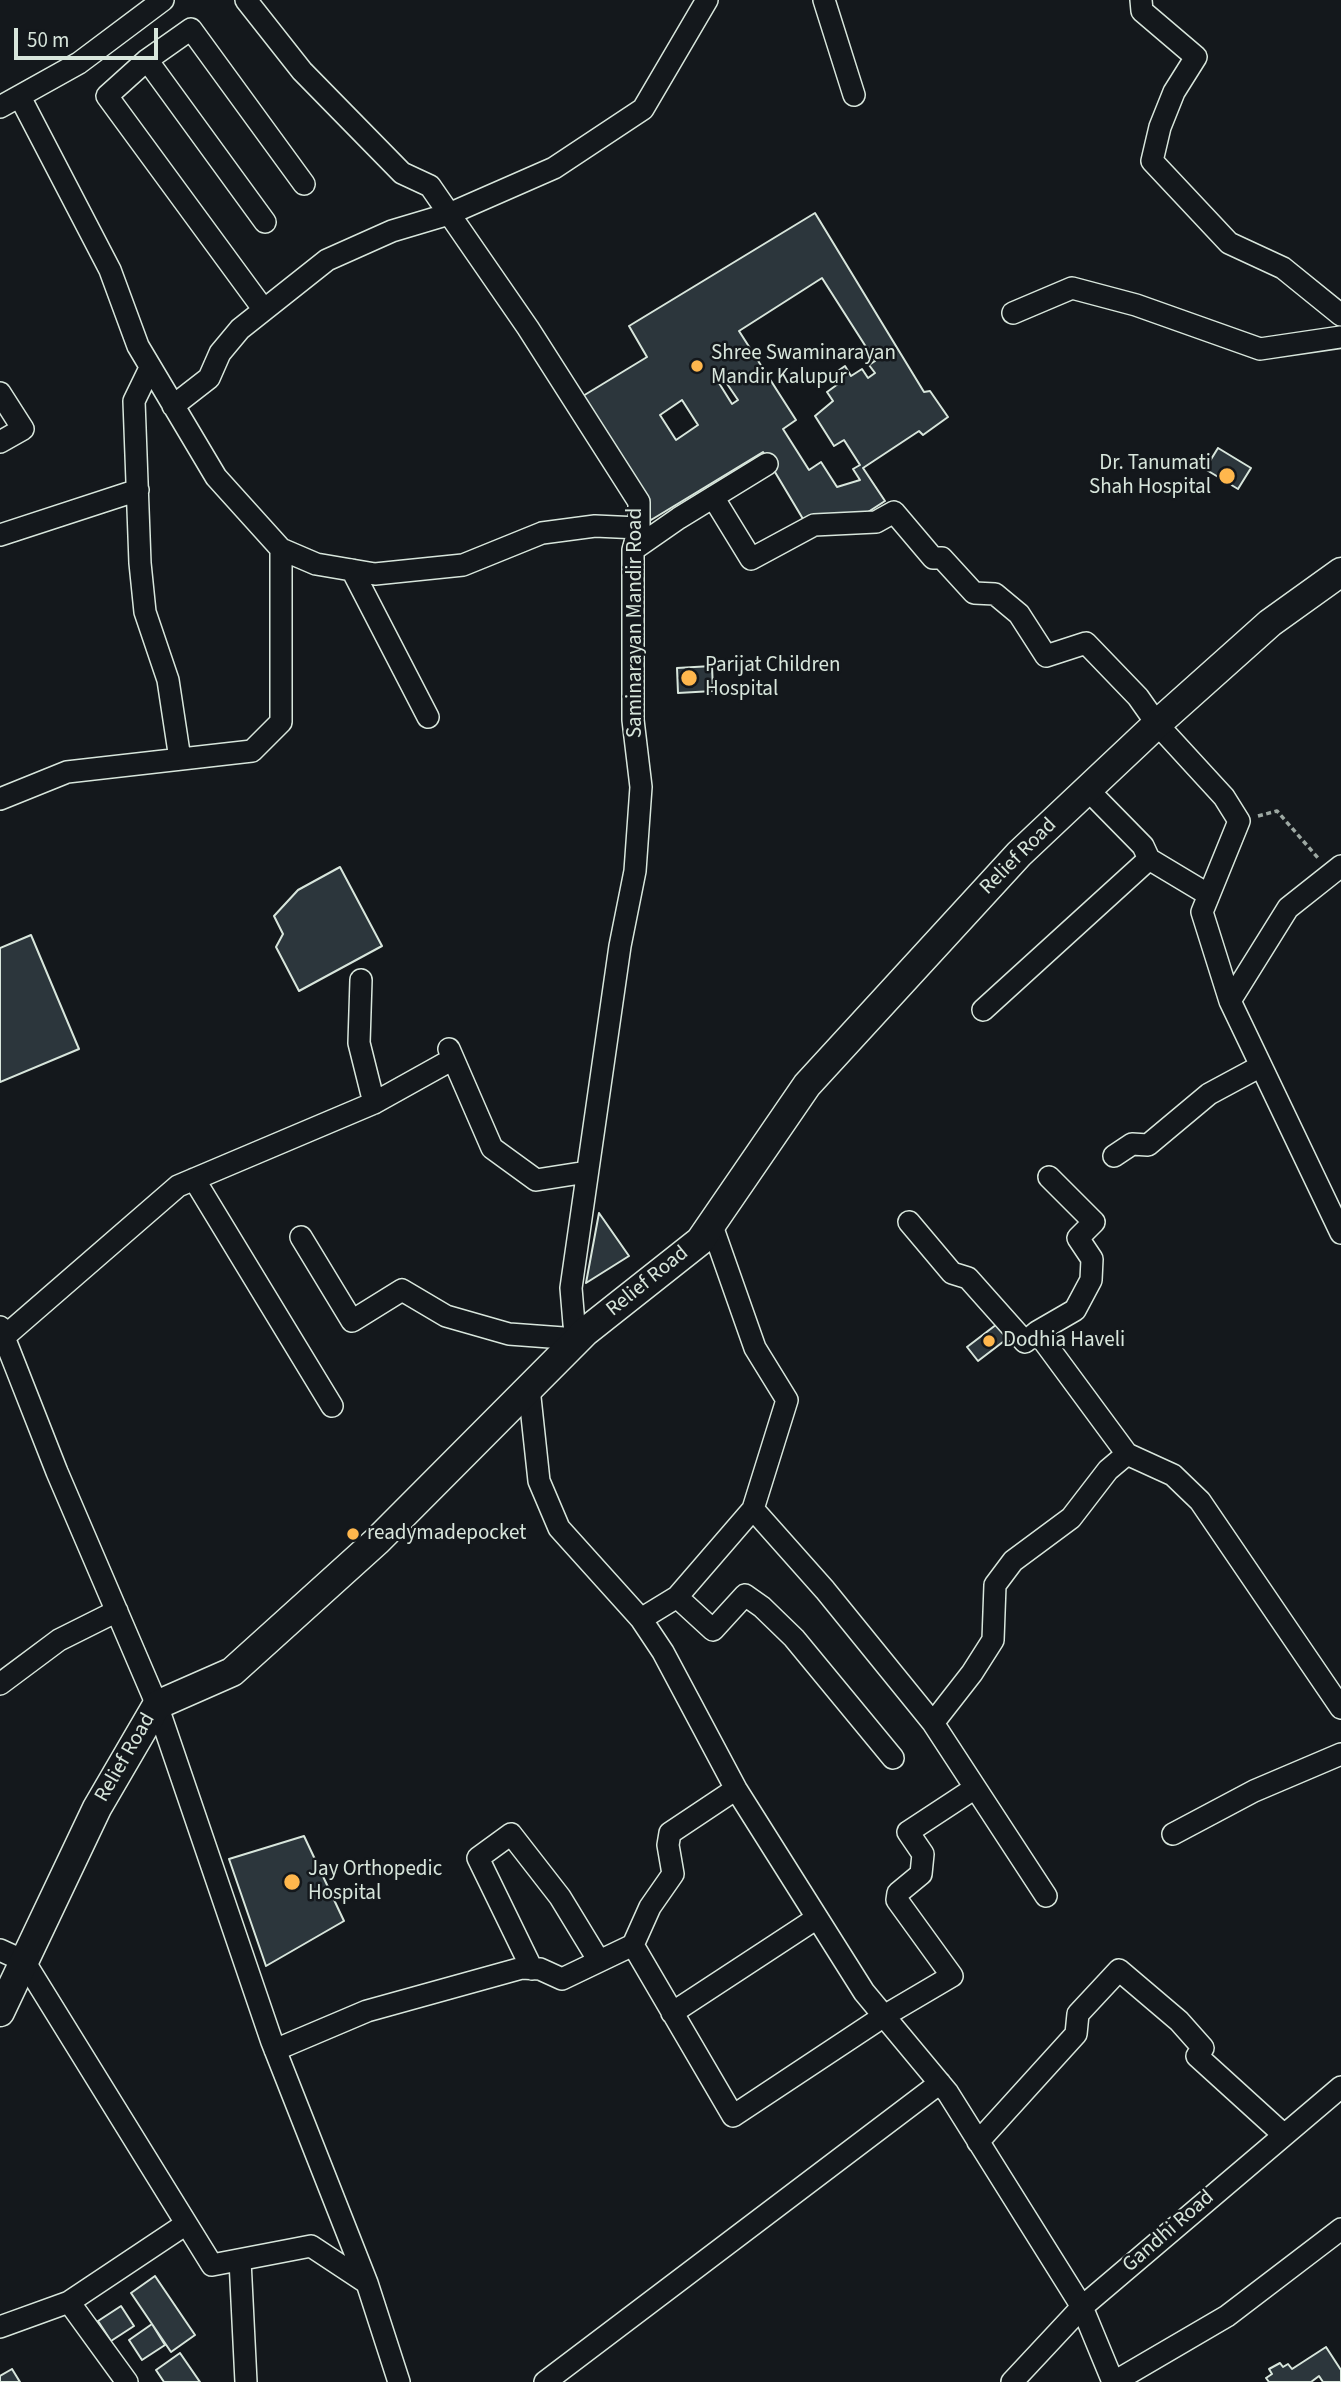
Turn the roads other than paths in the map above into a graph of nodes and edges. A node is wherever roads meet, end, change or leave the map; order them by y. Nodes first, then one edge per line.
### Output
1 (163, 0) edge
2 (246, 0) edge
3 (707, 0) edge
4 (824, 0) edge
5 (1141, 0) edge
6 (140, 8) edge
7 (147, 60) junction
8 (854, 95) dead end
9 (20, 97) junction
10 (0, 107) edge
11 (304, 184) dead end
12 (449, 214) junction
13 (265, 222) dead end
14 (264, 310) junction
15 (1013, 313) dead end
16 (1341, 315) edge
17 (1341, 337) edge
18 (150, 368) junction
19 (0, 393) edge
20 (173, 406) junction
21 (0, 442) edge
22 (767, 464) dead end
23 (138, 490) junction
24 (713, 497) junction
25 (639, 528) junction
26 (0, 535) edge
27 (281, 549) junction
28 (634, 550) junction
29 (352, 570) junction
30 (1341, 572) edge
31 (428, 717) dead end
32 (1157, 724) junction
33 (180, 759) junction
34 (1088, 790) junction
35 (0, 799) edge
36 (1149, 859) junction
37 (1336, 870) edge
38 (1209, 895) junction
39 (361, 980) dead end
40 (1230, 1001) junction
41 (983, 1010) dead end
42 (1262, 1066) junction
43 (374, 1103) junction
44 (1114, 1156) dead end
45 (587, 1172) junction
46 (1049, 1177) dead end
47 (194, 1179) junction
48 (909, 1222) dead end
49 (711, 1223) junction
50 (1341, 1233) edge
51 (301, 1237) dead end
52 (2, 1332) edge
53 (1037, 1332) junction
54 (581, 1336) junction
55 (528, 1388) junction
56 (332, 1406) dead end
57 (1127, 1454) junction
58 (752, 1509) junction
59 (677, 1597) junction
60 (117, 1611) junction
61 (641, 1619) junction
62 (0, 1684) edge
63 (158, 1705) junction
64 (1341, 1708) edge
65 (933, 1723) junction
66 (1341, 1754) edge
67 (893, 1758) dead end
68 (736, 1788) junction
69 (975, 1788) junction
70 (1173, 1834) dead end
71 (1046, 1896) dead end
72 (817, 1918) junction
73 (633, 1945) junction
74 (12, 1956) edge
75 (599, 1961) junction
76 (532, 1969) junction
77 (0, 2012) edge
78 (672, 2013) junction
79 (884, 2015) junction
80 (275, 2050) junction
81 (940, 2083) junction
82 (1338, 2090) edge
83 (1284, 2135) junction
84 (978, 2142) junction
85 (186, 2224) junction
86 (1341, 2228) edge
87 (240, 2260) junction
88 (367, 2283) junction
89 (69, 2302) junction
90 (1082, 2307) junction
91 (0, 2327) edge
92 (127, 2382) edge
93 (246, 2382) edge
94 (399, 2382) edge
95 (545, 2382) edge
96 (1012, 2382) edge
97 (1114, 2382) edge

1 - 6 street
2 - 12 street, Saminarayan Mandir Road
3 - 12 street
4 - 8 street
5 - 16 street
6 - 9 street
7 - 11 street
7 - 13 street
7 - 14 street
9 - 10 street
9 - 18 street
12 - 14 street
12 - 25 street, Saminarayan Mandir Road
14 - 20 street
15 - 17 street
18 - 20 street
18 - 23 street
19 - 21 street
20 - 27 street
22 - 24 street
23 - 26 street
23 - 33 street
24 - 28 street
24 - 32 street
25 - 28 street, Saminarayan Mandir Road
25 - 29 street
27 - 29 street
27 - 33 street
28 - 45 street, Saminarayan Mandir Road
29 - 31 street
30 - 32 main road, Relief Road
32 - 34 main road, Relief Road
32 - 38 street
33 - 35 street
34 - 36 street
34 - 49 main road, Relief Road
36 - 38 street
36 - 41 street
37 - 40 street
38 - 40 street
39 - 43 street
40 - 42 street
42 - 44 street
42 - 50 street
43 - 45 street
43 - 47 street
45 - 54 street, Saminarayan Mandir Road
46 - 53 street
47 - 52 street
47 - 56 street
48 - 53 street
49 - 54 main road, Relief Road
49 - 58 street
51 - 54 street
52 - 60 street
53 - 57 street
54 - 55 main road, Relief Road
55 - 61 street
55 - 63 main road, Relief Road
57 - 64 street
57 - 65 street
58 - 59 street
58 - 65 street
59 - 61 street
59 - 67 street
60 - 62 street
60 - 63 street
61 - 68 street
63 - 74 main road, Relief Road
63 - 80 street
65 - 69 street
66 - 70 street
68 - 72 street
68 - 73 street
69 - 71 street
69 - 79 street
72 - 78 street
72 - 79 street
73 - 75 street
73 - 78 street
74 - 77 main road, Relief Road
74 - 85 street
75 - 76 street
75 - 76 street
76 - 80 street
78 - 79 street
79 - 81 street
80 - 88 street
81 - 84 street
81 - 95 street
82 - 83 street, Gandhi Road
83 - 84 street
83 - 90 street, Gandhi Road
84 - 90 street
85 - 87 street
85 - 89 street
86 - 97 street
87 - 88 street
87 - 93 street
88 - 94 street
89 - 91 street
89 - 92 street
90 - 96 street, Gandhi Road
90 - 97 street

